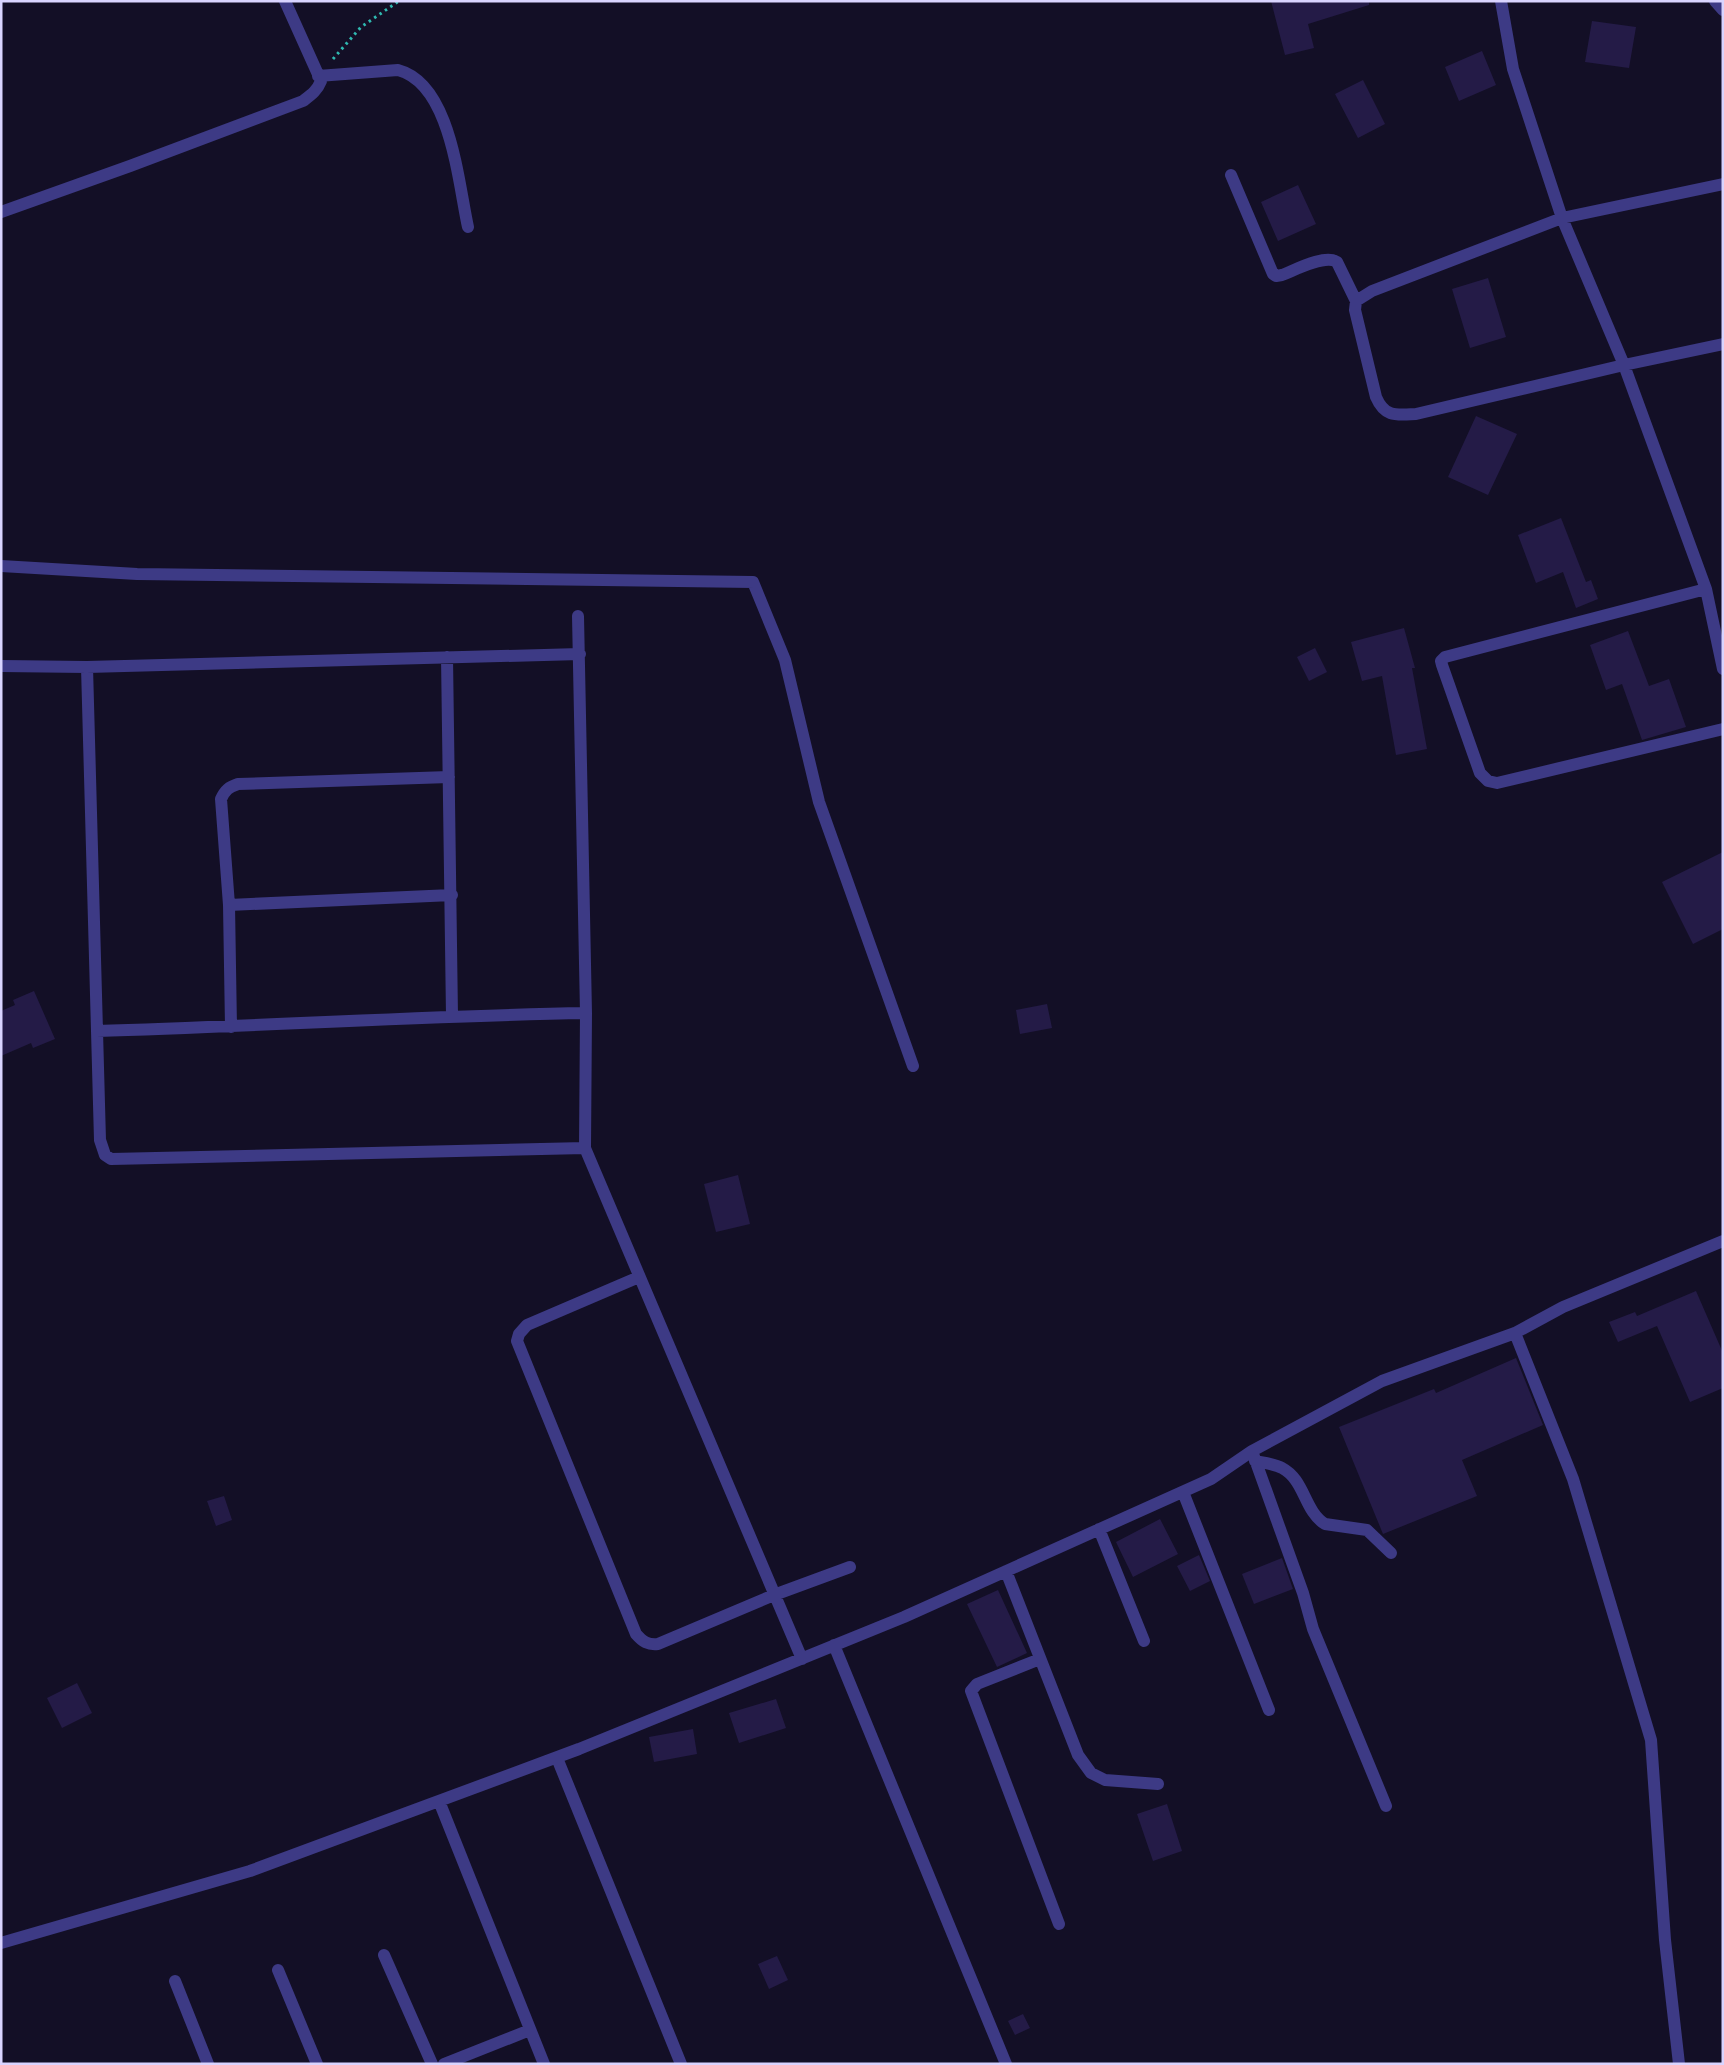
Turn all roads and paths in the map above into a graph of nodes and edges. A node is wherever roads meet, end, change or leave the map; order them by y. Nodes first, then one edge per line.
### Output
1 (286, 1) edge
2 (399, 1) edge
3 (1501, 1) edge
4 (1714, 1) edge
5 (1723, 10) edge
6 (318, 76) junction
7 (1231, 175) dead end
8 (1723, 184) edge
9 (1, 212) edge
10 (1562, 218) junction
11 (468, 227) dead end
12 (1356, 301) junction
13 (1723, 344) edge
14 (1624, 365) junction
15 (1, 566) edge
16 (1706, 589) junction
17 (578, 616) dead end
18 (580, 654) junction
19 (447, 657) junction
20 (1, 666) edge
21 (87, 667) junction
22 (1723, 669) edge
23 (1723, 729) edge
24 (450, 777) junction
25 (452, 895) junction
26 (229, 906) junction
27 (586, 1012) junction
28 (452, 1016) junction
29 (231, 1027) junction
30 (97, 1031) junction
31 (913, 1066) dead end
32 (585, 1148) junction
33 (1723, 1240) edge
34 (639, 1277) junction
35 (1516, 1333) junction
36 (1253, 1456) junction
37 (1183, 1492) junction
38 (1099, 1529) junction
39 (1391, 1553) dead end
40 (850, 1567) dead end
41 (1006, 1571) junction
42 (774, 1594) junction
43 (1144, 1641) dead end
44 (834, 1645) junction
45 (802, 1659) junction
46 (1040, 1659) junction
47 (1269, 1710) dead end
48 (557, 1758) junction
49 (1158, 1784) dead end
50 (440, 1801) junction
51 (1386, 1806) dead end
52 (1059, 1924) dead end
53 (1, 1943) edge
54 (384, 1955) dead end
55 (278, 1970) dead end
56 (175, 1981) dead end
57 (530, 2030) junction
58 (208, 2064) edge
59 (317, 2064) edge
60 (432, 2064) edge
61 (444, 2064) edge
62 (544, 2064) edge
63 (681, 2064) edge
64 (1006, 2064) edge
65 (1679, 2064) edge

1 - 6 street
2 - 6 path
3 - 10 street
4 - 5 street
6 - 9 street
6 - 11 street
7 - 12 street
8 - 10 street
10 - 12 street
10 - 14 street
12 - 14 street
13 - 14 street
14 - 16 street
15 - 31 street
16 - 22 street
16 - 23 street
17 - 18 street
18 - 19 street
18 - 27 street
19 - 21 street
19 - 24 street
20 - 21 street
21 - 30 street
24 - 25 street
24 - 26 street
25 - 26 street
25 - 28 street
26 - 29 street
27 - 28 street
27 - 32 street
28 - 29 street
29 - 30 street
30 - 32 street
32 - 34 street
33 - 35 street
34 - 42 street
34 - 42 street
35 - 36 street
35 - 65 street
36 - 37 street
36 - 39 street
36 - 51 street
37 - 38 street
37 - 47 street
38 - 41 street
38 - 43 street
40 - 42 street
41 - 44 street
41 - 46 street
42 - 45 street
44 - 45 street
44 - 64 street
45 - 48 street
46 - 49 street
46 - 52 street
48 - 50 street
48 - 63 street
50 - 53 street
50 - 57 street
54 - 60 street
55 - 59 street
56 - 58 street
57 - 61 street
57 - 62 street

